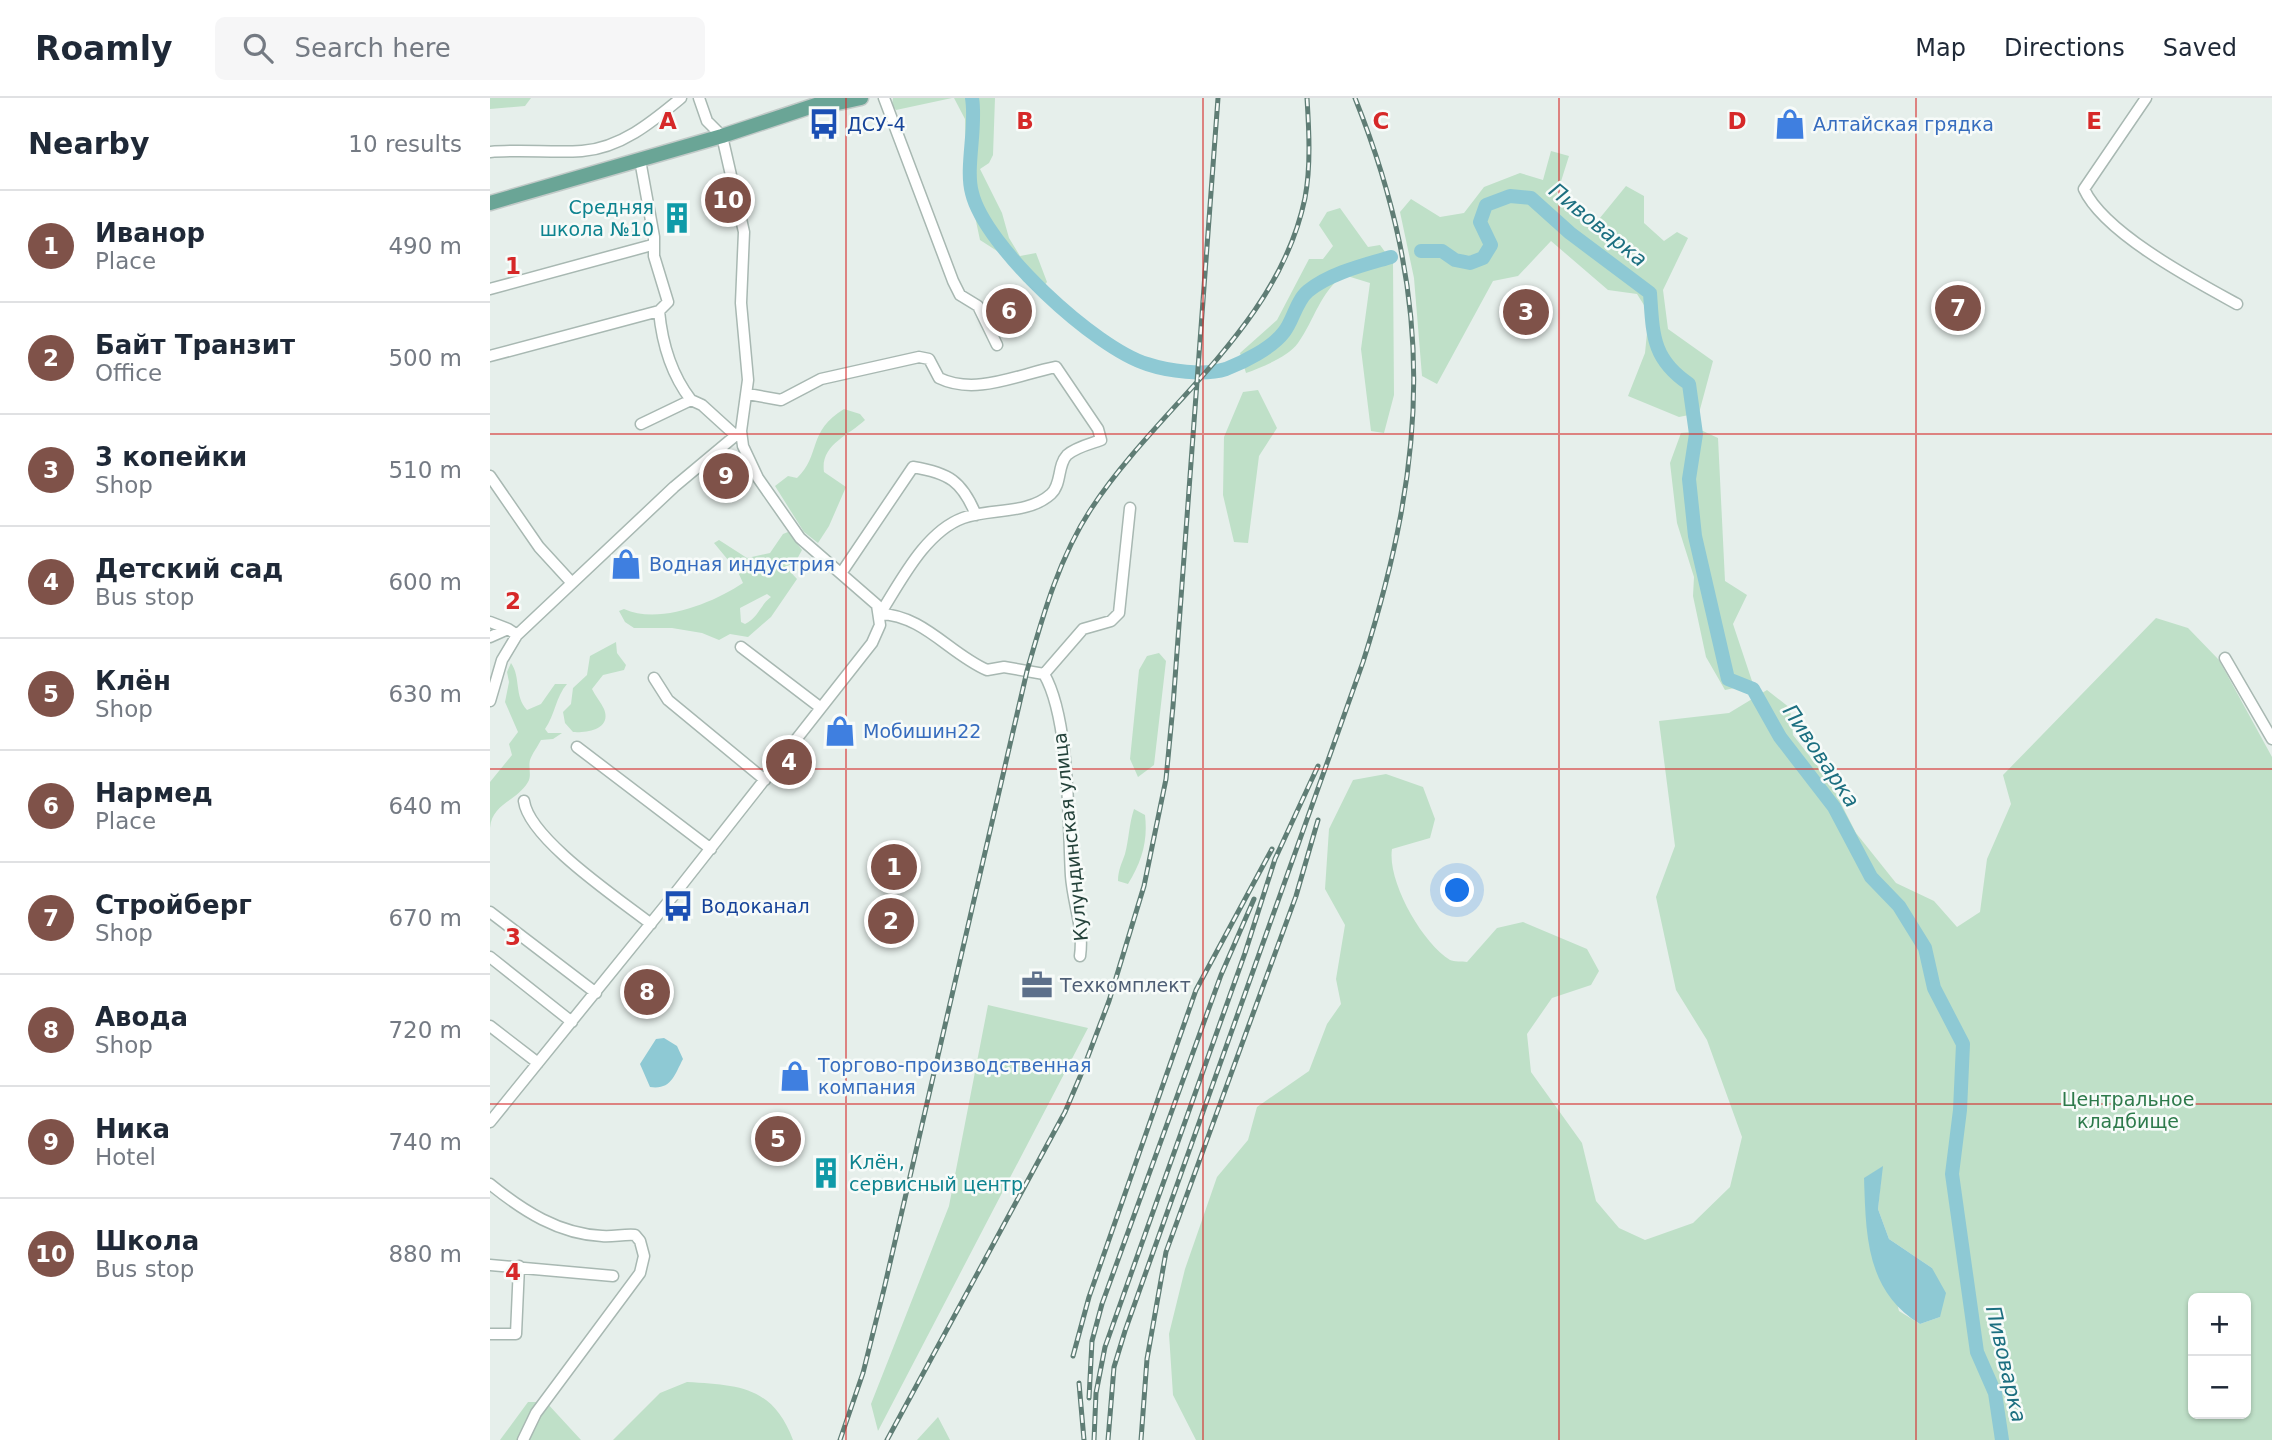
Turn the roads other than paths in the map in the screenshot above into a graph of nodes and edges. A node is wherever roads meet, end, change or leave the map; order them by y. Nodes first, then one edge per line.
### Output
1 (681, 98) edge
2 (699, 98) edge
3 (837, 98) edge
4 (861, 98) edge
5 (884, 98) edge
6 (2146, 98) edge
7 (814, 104) edge
8 (722, 136) junction
9 (490, 152) edge
10 (640, 160) junction
11 (490, 203) edge
12 (652, 245) junction
13 (490, 289) edge
14 (2237, 304) dead end
15 (659, 311) junction
16 (996, 345) dead end
17 (490, 356) edge
18 (748, 394) junction
19 (691, 400) junction
20 (641, 424) dead end
21 (738, 433) junction
22 (490, 476) edge
23 (1130, 508) dead end
24 (976, 515) junction
25 (842, 572) junction
26 (572, 583) junction
27 (880, 614) junction
28 (490, 622) edge
29 (512, 632) junction
30 (490, 637) edge
31 (741, 648) dead end
32 (2225, 658) dead end
33 (1044, 674) junction
34 (654, 678) dead end
35 (490, 701) edge
36 (821, 708) junction
37 (2272, 739) edge
38 (576, 747) dead end
39 (765, 780) junction
40 (524, 801) dead end
41 (711, 849) junction
42 (490, 912) edge
43 (651, 924) junction
44 (1080, 956) dead end
45 (490, 957) edge
46 (596, 993) junction
47 (572, 1021) junction
48 (490, 1026) edge
49 (538, 1063) junction
50 (490, 1122) edge
51 (490, 1184) edge
52 (490, 1265) edge
53 (519, 1266) junction
54 (613, 1276) dead end
55 (490, 1334) edge
56 (523, 1440) edge

1 - 9 street
2 - 8 street
3 - 7 main road
4 - 7 main road
5 - 16 street
6 - 14 street
7 - 8 main road
8 - 10 main road
8 - 18 street
10 - 11 main road
10 - 12 street
12 - 13 street
12 - 15 street
15 - 17 street
15 - 19 street
18 - 21 street
18 - 24 street
19 - 20 street
19 - 21 street
21 - 25 street
21 - 26 street
22 - 26 street
23 - 33 street
24 - 25 street
24 - 27 street
25 - 27 street
26 - 29 street
27 - 33 street
27 - 36 street
28 - 29 street
29 - 30 street
29 - 35 street
31 - 36 street
32 - 37 street
33 - 44 street, Кулундинская улица
34 - 39 street
36 - 39 street
38 - 41 street
39 - 41 street
40 - 43 street
41 - 43 street
42 - 46 street
43 - 46 street
45 - 47 street
46 - 47 street
47 - 49 street
48 - 49 street
49 - 50 street
51 - 56 street
52 - 53 street
53 - 54 street
53 - 55 street

